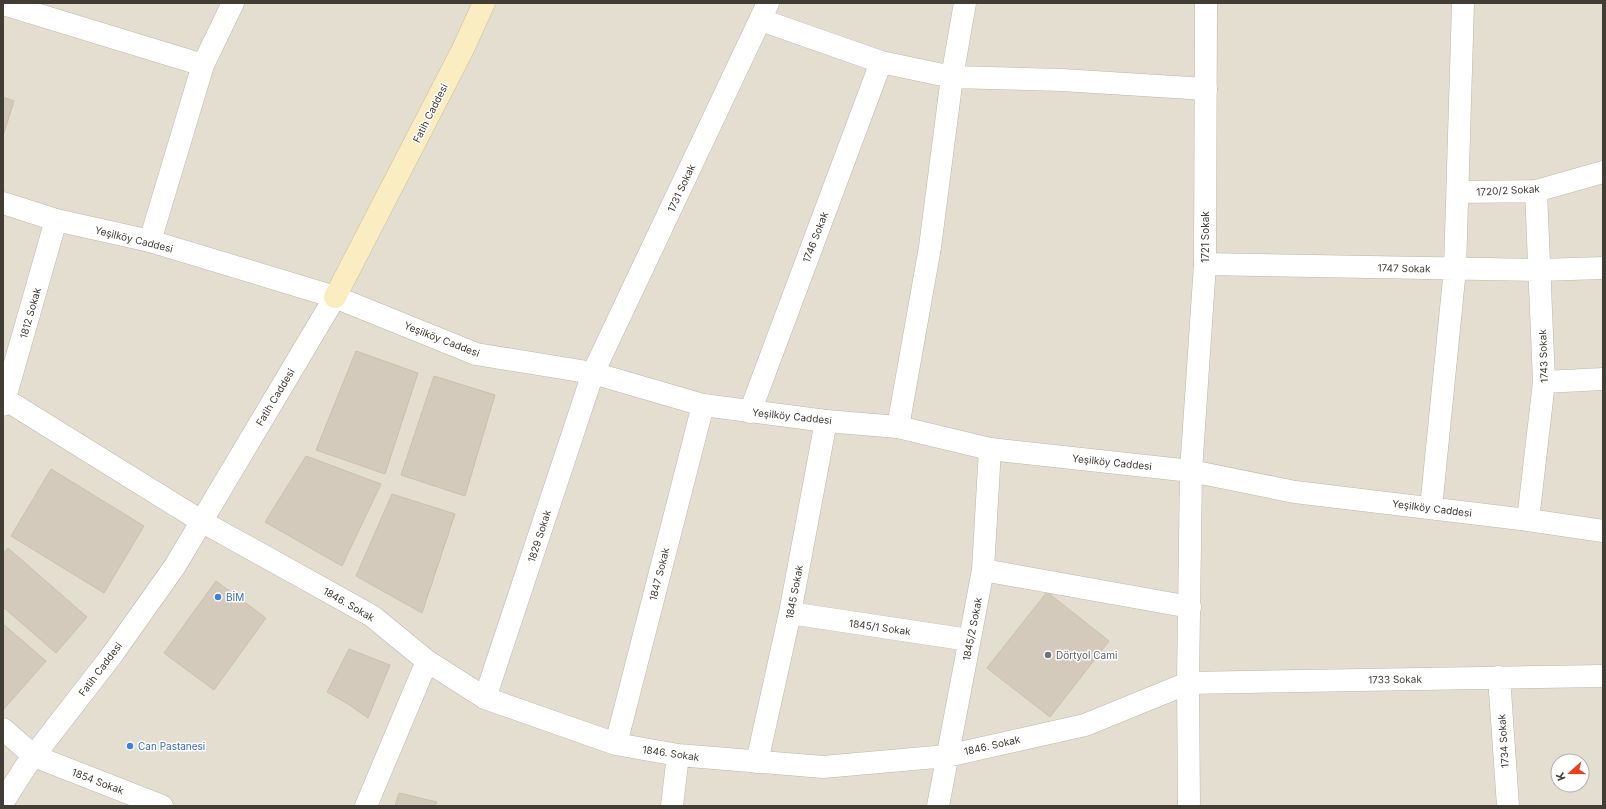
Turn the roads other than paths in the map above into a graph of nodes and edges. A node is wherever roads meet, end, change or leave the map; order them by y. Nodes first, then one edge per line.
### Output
1 (233, 3) edge
2 (484, 3) edge
3 (965, 3) edge
4 (1206, 3) edge
5 (1463, 3) edge
6 (3, 4) edge
7 (764, 11) edge
8 (881, 62) junction
9 (203, 65) junction
10 (952, 77) junction
11 (1206, 89) junction
12 (1603, 172) edge
13 (1536, 191) junction
14 (1458, 192) junction
15 (3, 203) edge
16 (56, 220) junction
17 (150, 242) junction
18 (1205, 264) junction
19 (1603, 268) edge
20 (1455, 269) junction
21 (1540, 270) junction
22 (335, 297) junction
23 (593, 373) junction
24 (1603, 379) edge
25 (1544, 382) junction
26 (4, 401) edge
27 (703, 405) junction
28 (750, 412) junction
29 (826, 421) junction
30 (898, 427) junction
31 (990, 449) junction
32 (1191, 471) junction
33 (1431, 508) junction
34 (1528, 520) junction
35 (201, 521) junction
36 (1603, 531) edge
37 (983, 570) junction
38 (1190, 607) junction
39 (790, 613) junction
40 (969, 640) junction
41 (427, 660) junction
42 (1603, 676) edge
43 (1499, 677) junction
44 (1188, 683) junction
45 (484, 698) junction
46 (3, 728) edge
47 (616, 744) junction
48 (678, 755) junction
49 (947, 756) junction
50 (30, 761) junction
51 (757, 762) junction
52 (3, 781) edge
53 (3, 802) edge
54 (162, 806) edge
55 (366, 806) edge
56 (672, 806) edge
57 (938, 806) edge
58 (1189, 806) edge
59 (1508, 806) edge

1 - 9 street
2 - 22 main road, Fatih Caddesi
3 - 10 street
4 - 11 street, 1721 Sokak
5 - 14 street
6 - 9 street
7 - 8 street
7 - 23 street, 1731 Sokak
8 - 10 street
8 - 28 street, 1746 Sokak
9 - 17 street
10 - 11 street
10 - 30 street
11 - 18 street, 1721 Sokak
12 - 13 street, 1720/2 Sokak
13 - 14 street, 1720/2 Sokak
13 - 21 street, 1743 Sokak
14 - 20 street
15 - 16 street, Yeşilköy Caddesi
16 - 17 street, Yeşilköy Caddesi
16 - 26 street, 1812 Sokak
17 - 22 street, Yeşilköy Caddesi
18 - 20 street, 1747 Sokak
18 - 32 street, 1721 Sokak
19 - 21 street, 1747 Sokak
20 - 21 street, 1747 Sokak
20 - 33 street
21 - 25 street, 1743 Sokak
22 - 23 street, Yeşilköy Caddesi
22 - 35 street, Fatih Caddesi
23 - 27 street, Yeşilköy Caddesi
23 - 45 street, 1829 Sokak
24 - 25 street
25 - 34 street, 1743 Sokak
26 - 35 street, 1846. Sokak
27 - 28 street, Yeşilköy Caddesi
27 - 47 street, 1847 Sokak
28 - 29 street, Yeşilköy Caddesi
29 - 30 street, Yeşilköy Caddesi
29 - 39 street, 1845 Sokak
30 - 31 street, Yeşilköy Caddesi
31 - 32 street, Yeşilköy Caddesi
31 - 37 street, 1845/2 Sokak
32 - 33 street, Yeşilköy Caddesi
32 - 38 street, 1721 Sokak
33 - 34 street, Yeşilköy Caddesi
34 - 36 street, Yeşilköy Caddesi
35 - 41 street, 1846. Sokak
35 - 50 street, Fatih Caddesi
37 - 38 street
37 - 40 street, 1845/2 Sokak
38 - 44 street, 1721 Sokak
39 - 40 street, 1845/1 Sokak
39 - 51 street, 1845 Sokak
40 - 49 street, 1845/2 Sokak
41 - 45 street, 1846. Sokak
41 - 55 street
42 - 43 street, 1733 Sokak
43 - 44 street, 1733 Sokak
43 - 59 street, 1734 Sokak
44 - 49 street, 1846. Sokak
44 - 58 street, 1721 Sokak
45 - 47 street, 1846. Sokak
46 - 50 street
47 - 48 street, 1846. Sokak
48 - 51 street, 1846. Sokak
48 - 56 street
49 - 51 street, 1846. Sokak
49 - 57 street, 1845/2 Sokak
50 - 52 street, Fatih Caddesi
50 - 53 street, Fatih Caddesi
50 - 54 street, 1854 Sokak

